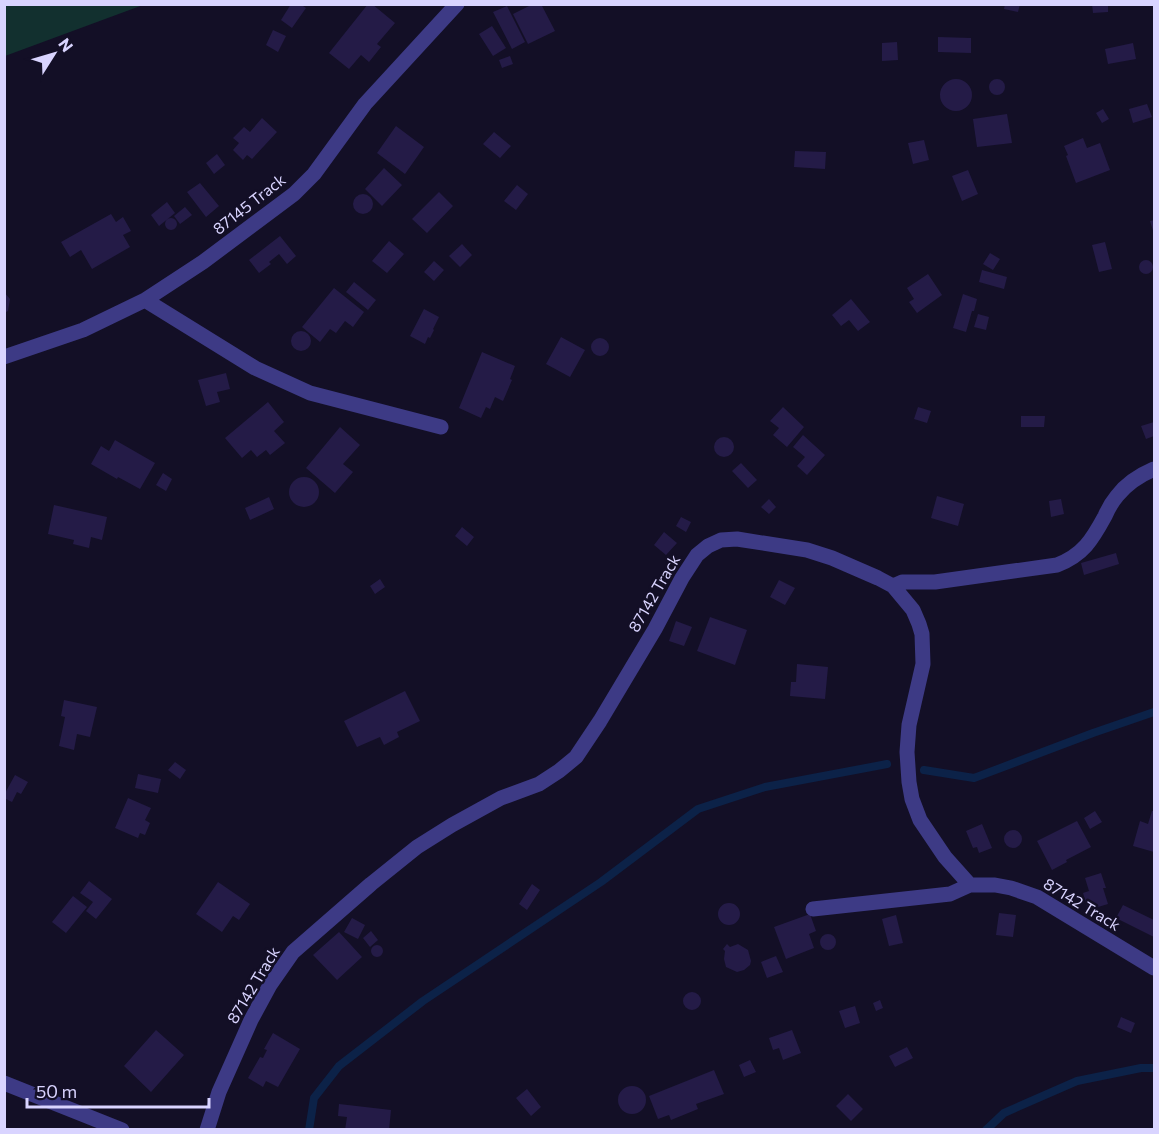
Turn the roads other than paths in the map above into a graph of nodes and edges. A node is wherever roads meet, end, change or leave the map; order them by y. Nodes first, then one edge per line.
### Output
1 (457, 4) edge
2 (146, 300) junction
3 (4, 357) edge
4 (441, 427) dead end
5 (1155, 469) edge
6 (893, 586) junction
7 (970, 885) junction
8 (813, 909) dead end
9 (1155, 968) edge
10 (4, 1083) edge
11 (122, 1130) edge
12 (207, 1130) edge

1 - 2 street, 87145 Track
2 - 3 street, 87145 Track
2 - 4 street
5 - 6 street
6 - 7 street, 87142 Track
6 - 12 street, 87142 Track
7 - 8 street
7 - 9 street, 87142 Track
10 - 11 street

